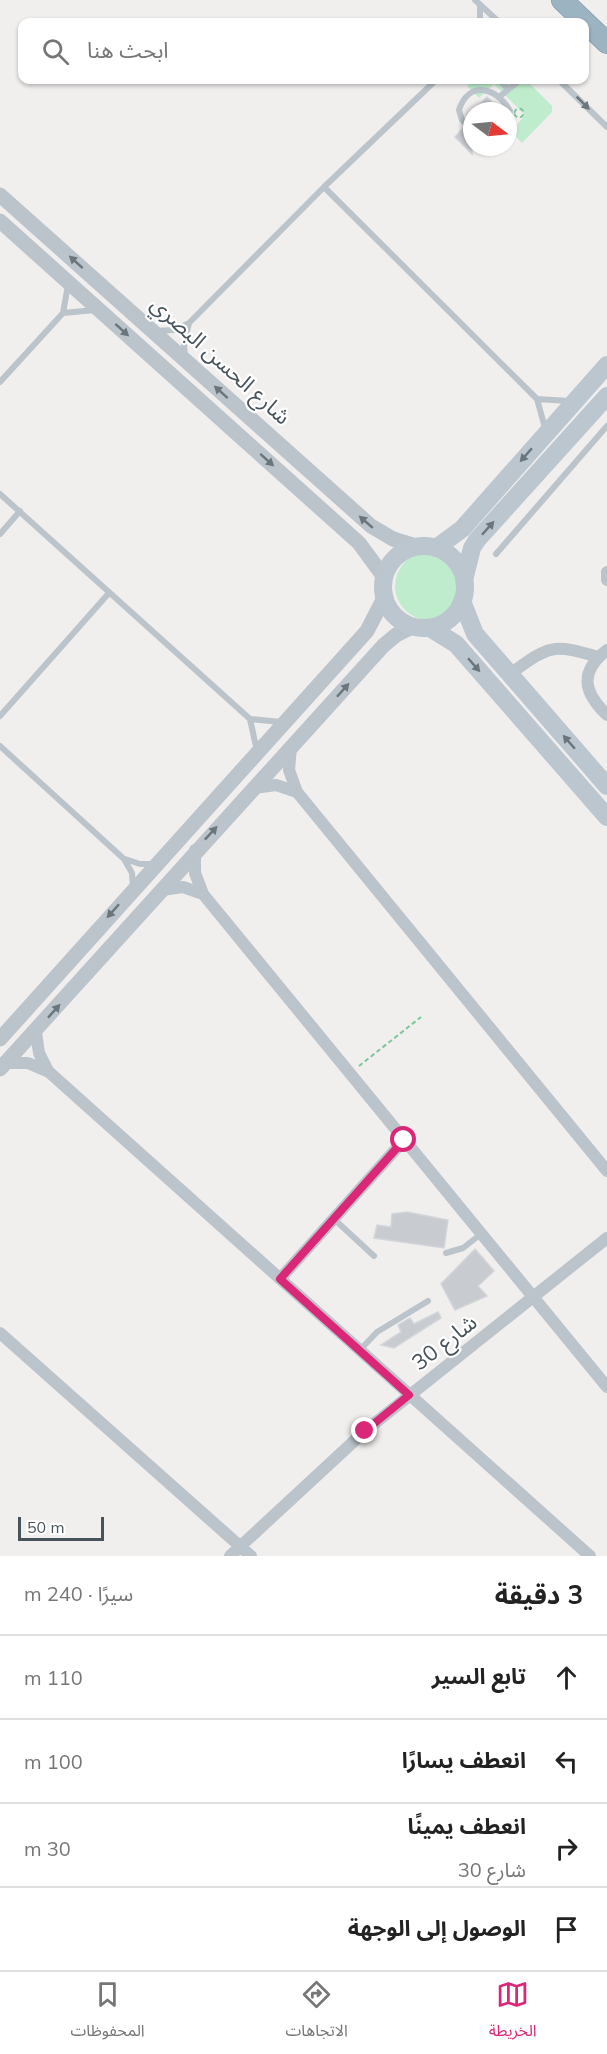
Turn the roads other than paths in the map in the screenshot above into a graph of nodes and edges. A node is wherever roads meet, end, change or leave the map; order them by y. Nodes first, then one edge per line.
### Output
1 (562, 0) edge
2 (477, 2) edge
3 (479, 18) edge
4 (495, 18) edge
5 (580, 18) edge
6 (589, 26) edge
7 (607, 44) edge
8 (432, 84) edge
9 (503, 84) edge
10 (515, 84) edge
11 (563, 84) edge
12 (508, 89) junction
13 (499, 96) junction
14 (463, 102) edge
15 (464, 102) edge
16 (503, 102) edge
17 (463, 120) edge
18 (607, 127) edge
19 (324, 187) junction
20 (0, 195) edge
21 (0, 221) edge
22 (67, 281) junction
23 (100, 310) junction
24 (63, 313) junction
25 (189, 323) junction
26 (153, 331) junction
27 (186, 361) junction
28 (607, 365) edge
29 (0, 382) edge
30 (607, 396) edge
31 (537, 399) junction
32 (574, 401) junction
33 (603, 420) edge
34 (546, 432) junction
35 (0, 494) edge
36 (20, 511) junction
37 (0, 534) edge
38 (427, 547) junction
39 (496, 554) dead end
40 (607, 572) edge
41 (384, 577) junction
42 (464, 580) junction
43 (607, 580) edge
44 (109, 593) junction
45 (384, 598) junction
46 (462, 601) junction
47 (421, 627) junction
48 (603, 654) edge
49 (510, 674) junction
50 (607, 715) edge
51 (0, 716) edge
52 (250, 719) junction
53 (287, 721) junction
54 (0, 746) edge
55 (291, 747) junction
56 (256, 756) junction
57 (607, 786) edge
58 (254, 788) junction
59 (297, 792) junction
60 (607, 817) edge
61 (195, 850) junction
62 (124, 859) junction
63 (156, 864) junction
64 (132, 889) junction
65 (162, 890) junction
66 (203, 894) junction
67 (36, 1032) junction
68 (0, 1039) edge
69 (2, 1066) edge
70 (49, 1072) junction
71 (404, 1140) junction
72 (607, 1171) edge
73 (334, 1218) junction
74 (481, 1234) junction
75 (607, 1238) edge
76 (446, 1252) dead end
77 (374, 1256) dead end
78 (280, 1279) junction
79 (534, 1298) junction
80 (428, 1301) dead end
81 (0, 1333) edge
82 (360, 1350) junction
83 (607, 1387) edge
84 (409, 1395) junction
85 (240, 1546) junction
86 (230, 1556) edge
87 (251, 1556) edge
88 (590, 1556) edge

1 - 5 highway
2 - 3 lane
2 - 4 lane
6 - 7 highway
8 - 19 lane
9 - 12 lane
10 - 12 lane
11 -> 18 lane
12 - 13 lane
13 - 15 lane
13 - 16 lane
14 - 17 lane
19 - 25 lane
19 - 31 lane
26 -> 20 street, شارع الحسن البصري
21 - 22 street, شارع الحسن البصري
22 - 23 street, شارع الحسن البصري
22 - 24 lane
23 - 24 lane
23 -> 41 street, شارع الحسن البصري
24 - 29 lane
25 - 26 lane
25 - 27 lane
26 - 27 street, شارع الحسن البصري
38 -> 27 street, شارع الحسن البصري
28 - 32 main road
30 - 33 main road
31 - 32 lane
31 - 34 lane
32 - 34 main road
33 - 39 lane
42 -> 33 main road
34 -> 38 main road
35 - 36 lane
36 - 37 lane
36 - 44 lane
38 - 41 main road
38 - 42 main road
40 - 43 street
41 - 45 main road
42 - 46 main road
44 - 51 lane
44 - 52 lane
45 - 47 main road
45 - 53 street
46 - 47 main road
46 - 49 main road
55 -> 47 street
47 -> 60 main road
48 - 49 street
48 - 50 street
57 -> 49 main road
52 - 53 lane
52 - 56 lane
53 - 56 street
54 - 62 lane
55 - 58 street
55 - 59 street
56 - 63 street
58 - 59 street
61 -> 58 street
59 - 72 street
61 - 65 street
61 - 66 street
62 - 63 lane
62 - 64 lane
63 - 64 street
64 -> 68 street
65 - 66 street
67 -> 65 street
66 - 71 street
67 - 69 street
67 - 70 street
69 - 70 street
70 - 78 street
71 - 73 street
71 - 74 street
73 - 77 lane
73 - 78 street
74 - 76 lane
74 - 79 street
75 - 79 street, شارع 30
78 - 82 street
79 - 83 street
79 - 84 street, شارع 30
80 - 82 lane
81 - 85 street
82 - 84 street
84 - 85 street, شارع 30
84 - 88 street
85 - 86 street, شارع 30
85 - 87 street

